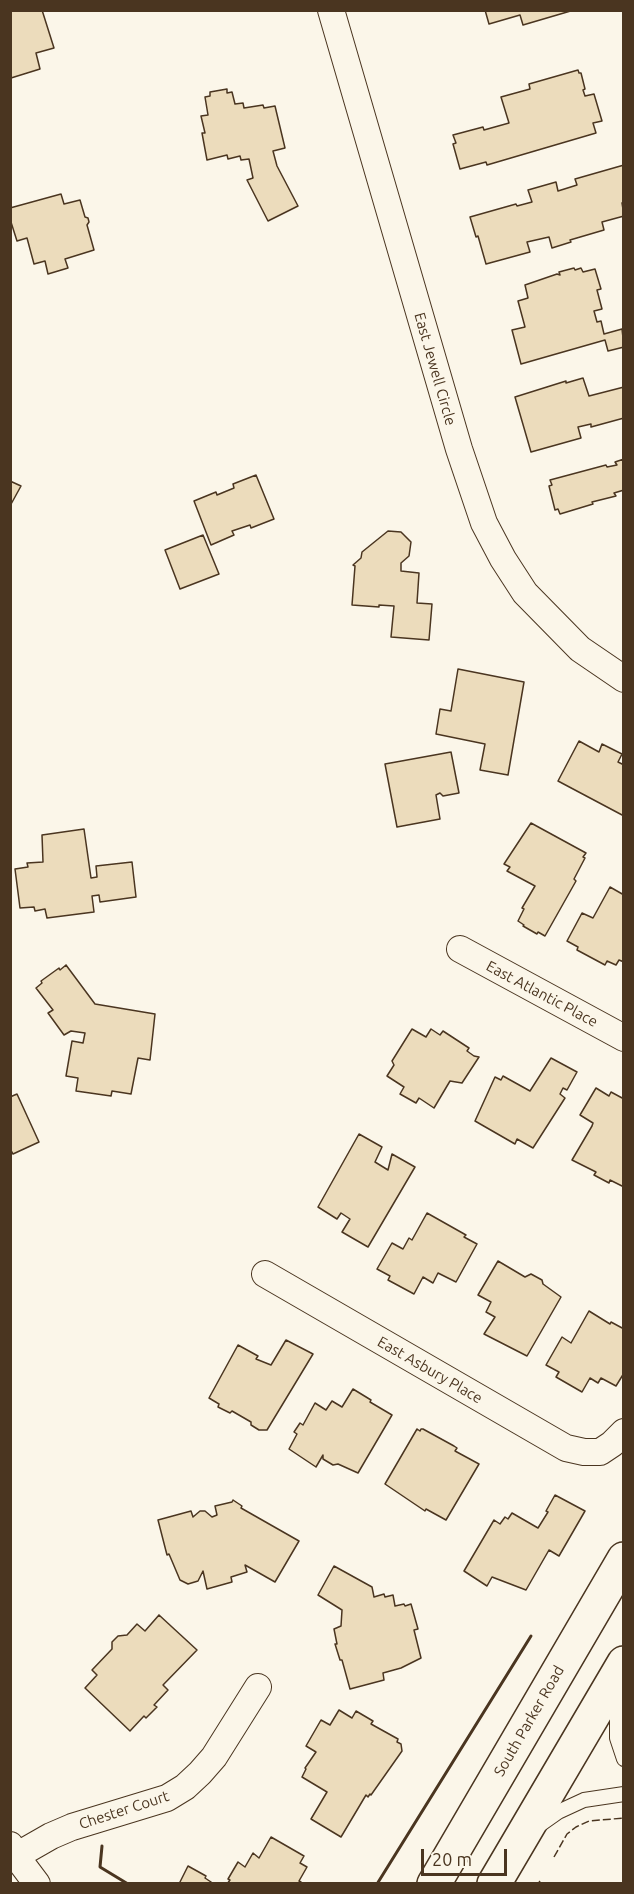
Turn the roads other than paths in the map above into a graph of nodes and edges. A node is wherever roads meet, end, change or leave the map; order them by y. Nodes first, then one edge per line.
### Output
1 (331, 10) edge
2 (624, 679) edge
3 (460, 950) dead end
4 (624, 1038) edge
5 (265, 1274) dead end
6 (624, 1432) edge
7 (624, 1559) edge
8 (623, 1664) edge
9 (258, 1687) dead end
10 (624, 1759) edge
11 (624, 1794) edge
12 (515, 1848) junction
13 (13, 1850) edge
14 (37, 1884) edge
15 (434, 1884) edge
16 (494, 1884) edge

1 - 2 street, East Jewell Circle
3 - 4 street, East Atlantic Place
5 - 6 street, East Asbury Place
7 - 15 main road, South Parker Road
8 - 10 lane
8 - 12 main road
9 - 13 street, Chester Court
11 - 12 lane
12 - 16 main road
13 - 14 street

